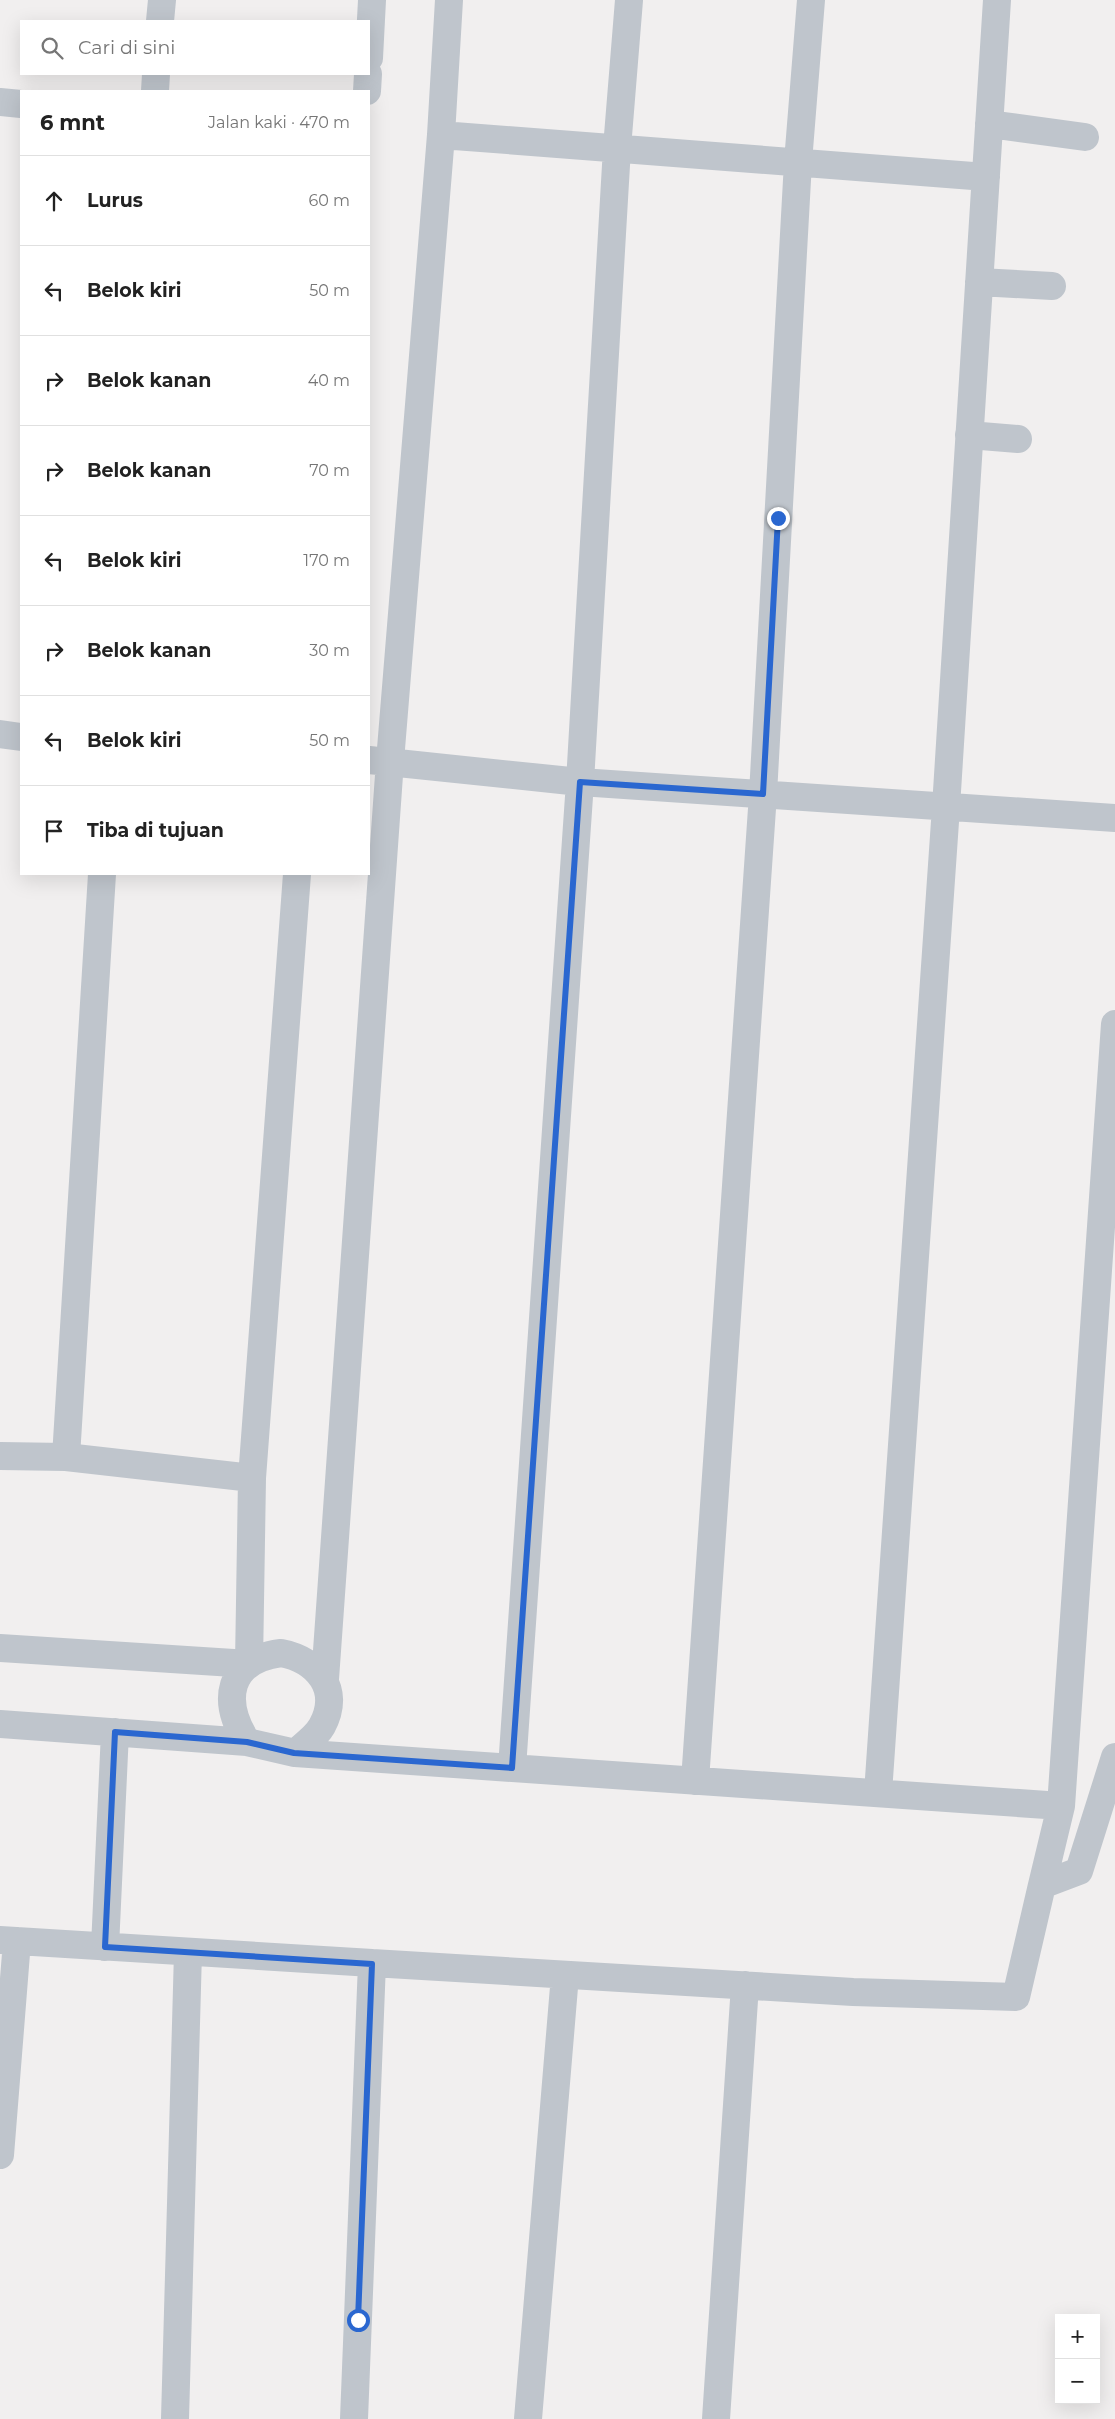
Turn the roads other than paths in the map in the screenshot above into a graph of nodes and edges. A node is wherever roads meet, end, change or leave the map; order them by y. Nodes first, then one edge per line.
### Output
1 (162, 0) edge
2 (372, 0) edge
3 (449, 0) edge
4 (629, 0) edge
5 (811, 0) edge
6 (997, 0) edge
7 (160, 20) edge
8 (370, 39) edge
9 (156, 75) edge
10 (368, 75) edge
11 (155, 90) edge
12 (367, 90) edge
13 (0, 102) edge
14 (20, 104) edge
15 (989, 124) junction
16 (441, 135) junction
17 (1085, 137) dead end
18 (617, 148) junction
19 (798, 162) junction
20 (986, 177) junction
21 (979, 282) junction
22 (1052, 286) dead end
23 (969, 435) junction
24 (1018, 438) dead end
25 (0, 734) edge
26 (20, 737) edge
27 (380, 761) edge
28 (580, 782) junction
29 (763, 794) junction
30 (946, 806) junction
31 (1115, 818) edge
32 (102, 875) edge
33 (297, 875) edge
34 (1115, 1024) edge
35 (0, 1456) edge
36 (66, 1457) junction
37 (252, 1478) junction
38 (0, 1648) edge
39 (249, 1664) junction
40 (325, 1679) junction
41 (0, 1724) edge
42 (115, 1732) junction
43 (247, 1742) junction
44 (294, 1753) junction
45 (1115, 1757) edge
46 (512, 1768) junction
47 (695, 1781) junction
48 (878, 1793) junction
49 (1061, 1806) junction
50 (1042, 1885) junction
51 (8, 1940) edge
52 (105, 1947) junction
53 (188, 1952) junction
54 (372, 1964) junction
55 (565, 1975) junction
56 (745, 1985) junction
57 (0, 2155) edge
58 (175, 2419) edge
59 (354, 2419) edge
60 (528, 2419) edge
61 (716, 2419) edge

1 - 7 street
2 - 8 street
3 - 16 street
4 - 18 street
5 - 19 street
6 - 15 street
9 - 11 street
10 - 12 street
13 - 14 street
15 - 17 street
15 - 20 street
16 - 18 street
16 - 27 street
18 - 19 street
18 - 28 street
19 - 20 street
19 - 29 street
20 - 21 street
21 - 22 street
21 - 23 street
23 - 24 street
23 - 30 street
25 - 26 street
27 - 28 street
27 - 40 street
28 - 29 street
28 - 46 street
29 - 30 street
29 - 47 street
30 - 31 street
30 - 48 street
32 - 36 street
33 - 37 street
34 - 49 street
35 - 36 street
36 - 37 street
37 - 39 street
38 - 39 street
39 - 40 street
39 - 43 street
40 - 44 street
41 - 42 street
42 - 43 street
42 - 52 street
43 - 44 street
44 - 46 street
45 - 50 street
46 - 47 street
47 - 48 street
48 - 49 street
49 - 50 street
50 - 56 street
51 - 52 street
51 - 57 street
52 - 53 street
53 - 54 street
53 - 58 street
54 - 55 street
54 - 59 street
55 - 56 street
55 - 60 street
56 - 61 street

